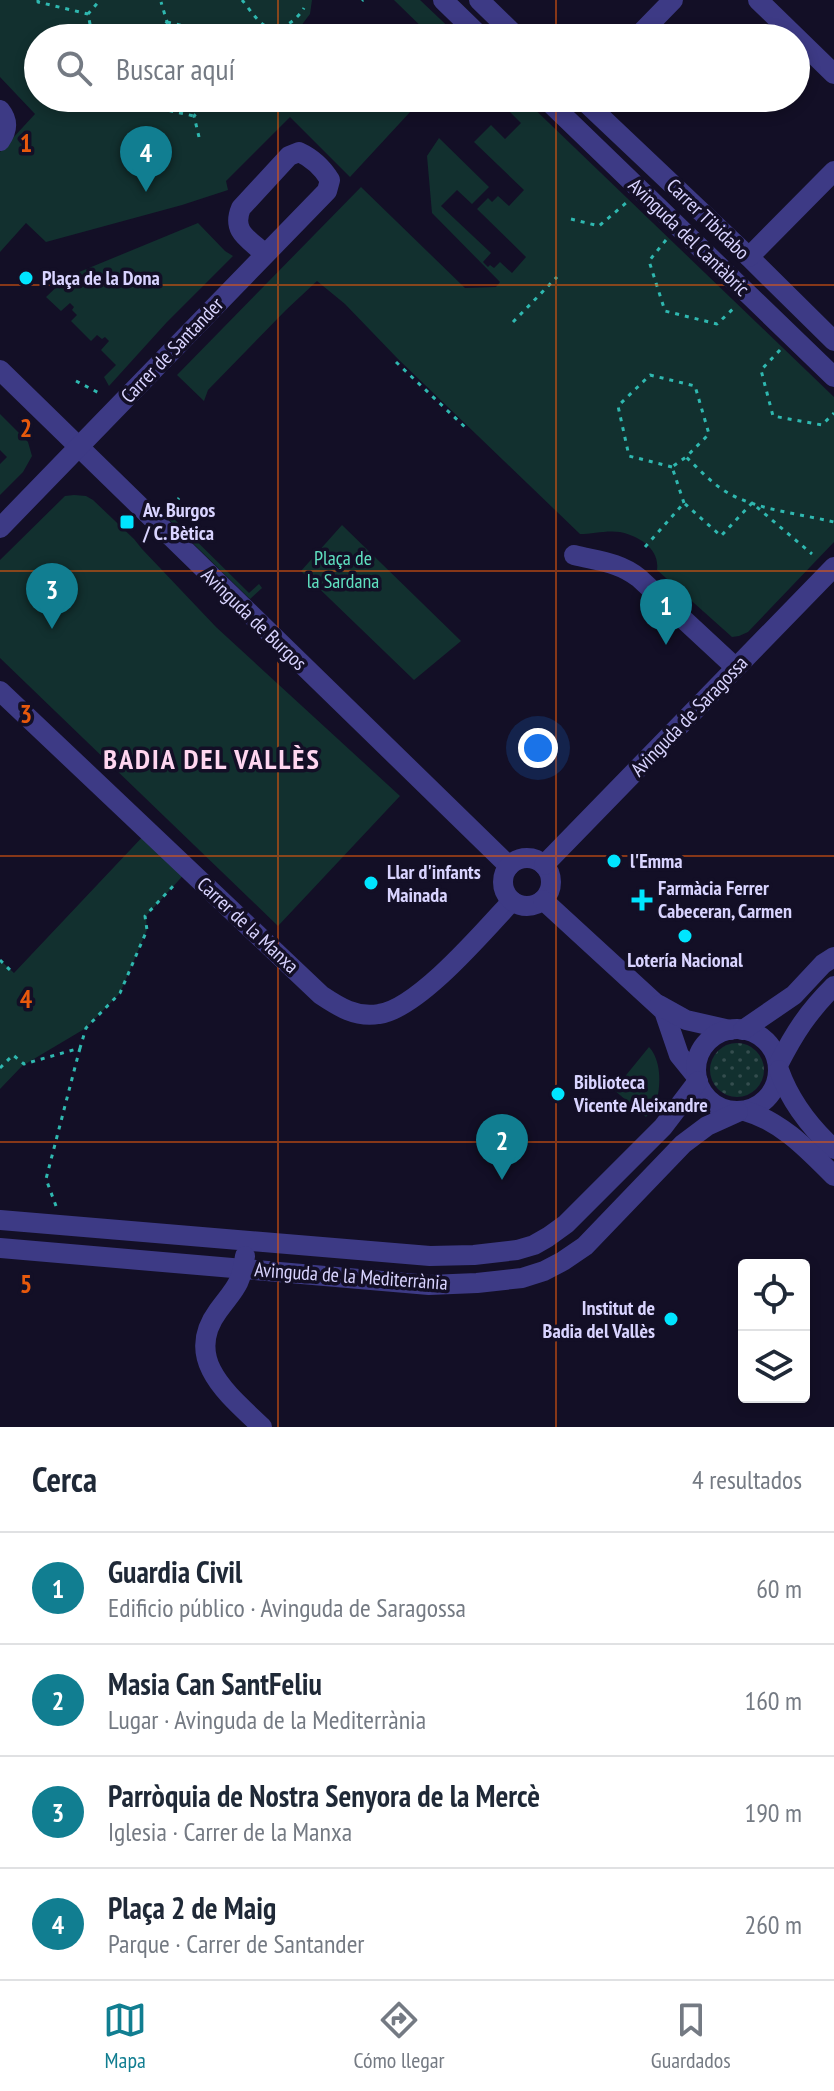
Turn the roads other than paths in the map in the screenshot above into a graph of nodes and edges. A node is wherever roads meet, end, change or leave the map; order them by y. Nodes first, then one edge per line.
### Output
1 (443, 0) edge
2 (479, 0) edge
3 (673, 0) edge
4 (758, 0) edge
5 (468, 24) edge
6 (504, 24) edge
7 (650, 24) edge
8 (783, 24) edge
9 (810, 51) edge
10 (834, 74) edge
11 (0, 110) edge
12 (559, 112) edge
13 (565, 112) edge
14 (594, 112) edge
15 (562, 115) junction
16 (0, 141) edge
17 (834, 171) edge
18 (265, 254) junction
19 (749, 257) junction
20 (834, 341) edge
21 (0, 370) edge
22 (834, 377) edge
23 (80, 448) junction
24 (0, 528) edge
25 (574, 555) dead end
26 (834, 567) edge
27 (736, 668) junction
28 (0, 691) edge
29 (544, 865) junction
30 (509, 866) junction
31 (543, 900) junction
32 (512, 901) junction
33 (834, 957) edge
34 (834, 986) edge
35 (656, 1003) junction
36 (737, 1030) junction
37 (779, 1067) junction
38 (697, 1079) junction
39 (742, 1111) junction
40 (834, 1149) edge
41 (834, 1176) edge
42 (0, 1220) edge
43 (246, 1240) junction
44 (0, 1248) edge
45 (243, 1269) junction
46 (262, 1427) edge

1 - 5 street
2 - 6 street
3 - 7 street
4 - 8 street
9 - 10 street
11 - 16 street
12 - 15 street, Avinguda del Cantàbric
13 - 15 street
14 - 19 street, Carrer Tibidabo
15 - 22 street, Avinguda del Cantàbric
17 - 19 street
18 - 18 street, Carrer de Santander
18 - 23 street, Carrer de Santander
19 - 20 street, Carrer Tibidabo
21 - 23 street, Avinguda de Burgos
23 - 24 street, Carrer de Santander
23 - 30 street, Avinguda de Burgos
25 - 27 street
26 - 27 street, Avinguda de Saragossa
27 - 29 street, Avinguda de Saragossa
28 - 32 street, Carrer de la Manxa
29 - 30 street
29 - 31 street
30 - 32 street
31 - 32 street
31 - 35 street
33 - 36 street
34 - 37 street
35 - 36 street
35 - 38 street
36 - 37 street
36 - 38 street
37 - 39 street
37 - 40 street
38 - 39 street
38 - 43 street, Avinguda de la Mediterrània
39 - 41 street
39 - 45 street, Avinguda de la Mediterrània
42 - 43 street, Avinguda de la Mediterrània
43 - 45 street
44 - 45 street, Avinguda de la Mediterrània
45 - 46 street

